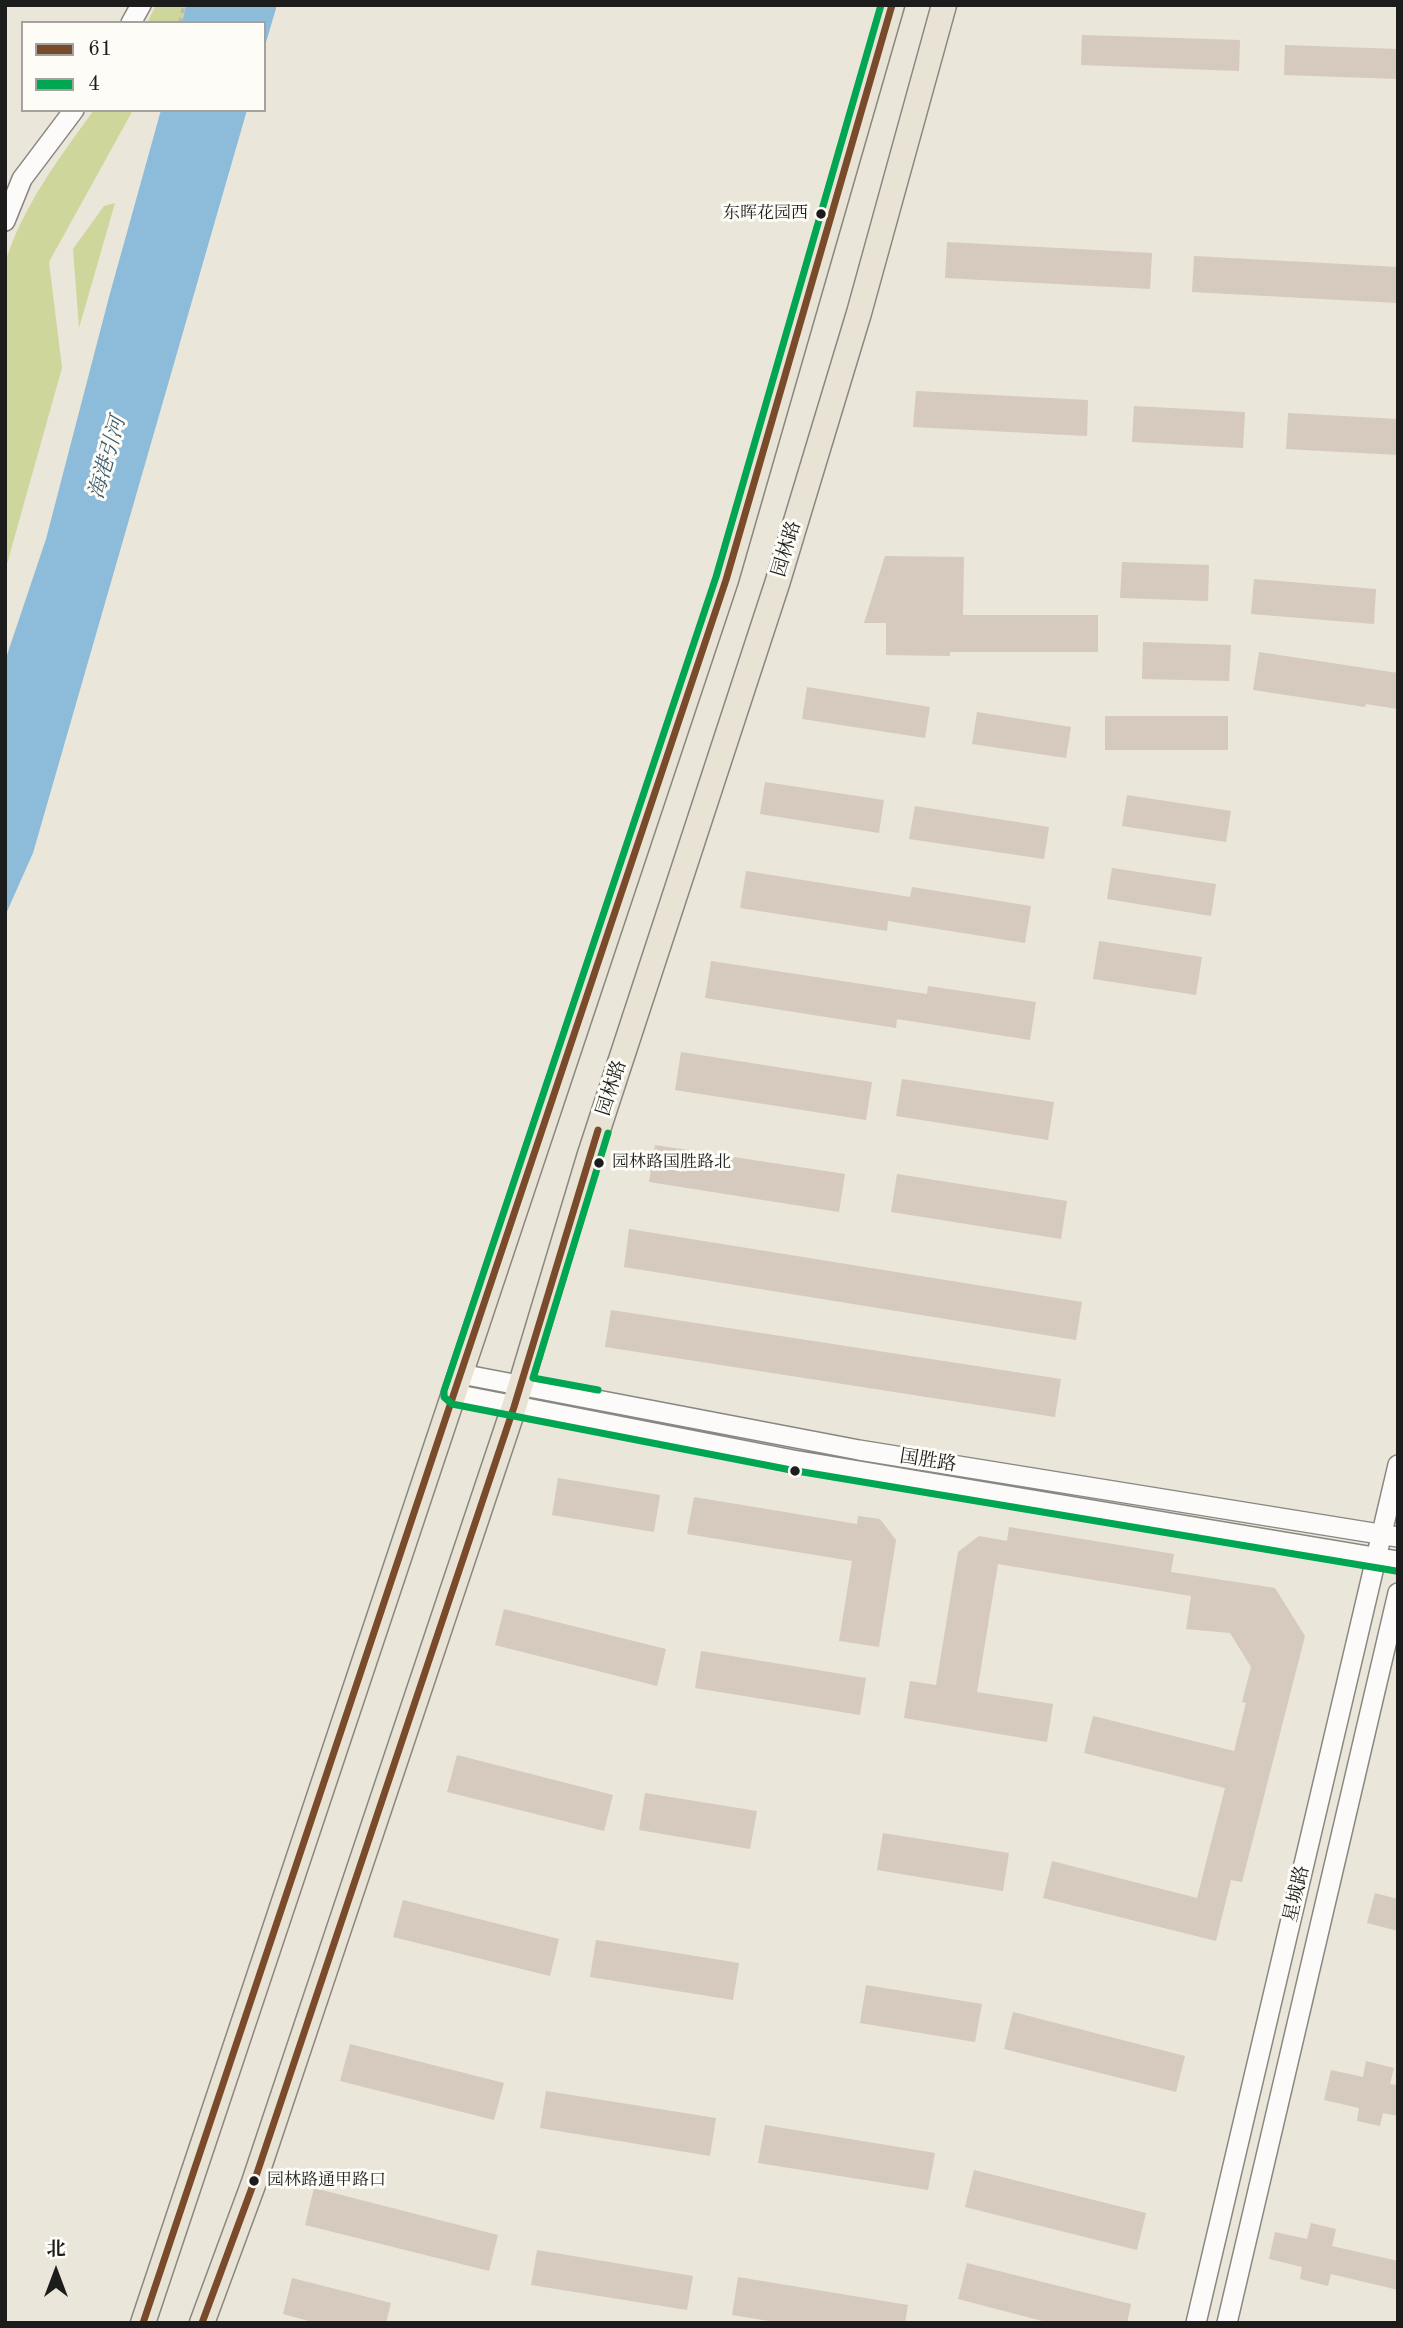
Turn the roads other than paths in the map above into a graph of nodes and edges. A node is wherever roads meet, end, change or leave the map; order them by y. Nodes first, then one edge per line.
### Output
1 (141, 5) edge
2 (892, 5) edge
3 (944, 5) edge
4 (132, 21) edge
5 (72, 112) edge
6 (5, 221) edge
7 (458, 1384) junction
8 (517, 1397) junction
9 (1398, 1465) edge
10 (1389, 1536) edge
11 (1376, 1558) junction
12 (1398, 1561) edge
13 (1398, 1593) edge
14 (143, 2323) edge
15 (202, 2323) edge
16 (1196, 2323) edge
17 (1227, 2323) edge

1 - 4 street
2 - 7 main road
3 - 8 main road, 园林路
5 - 6 street
7 - 8 street, 国胜路
7 - 14 main road
8 - 10 street, 国胜路
8 - 11 street, 国胜路
8 - 15 main road, 园林路
9 - 10 street, 星城路
10 - 11 street, 星城路
11 - 12 street, 国胜路
11 - 16 street, 星城路
13 - 17 street, 星城路

